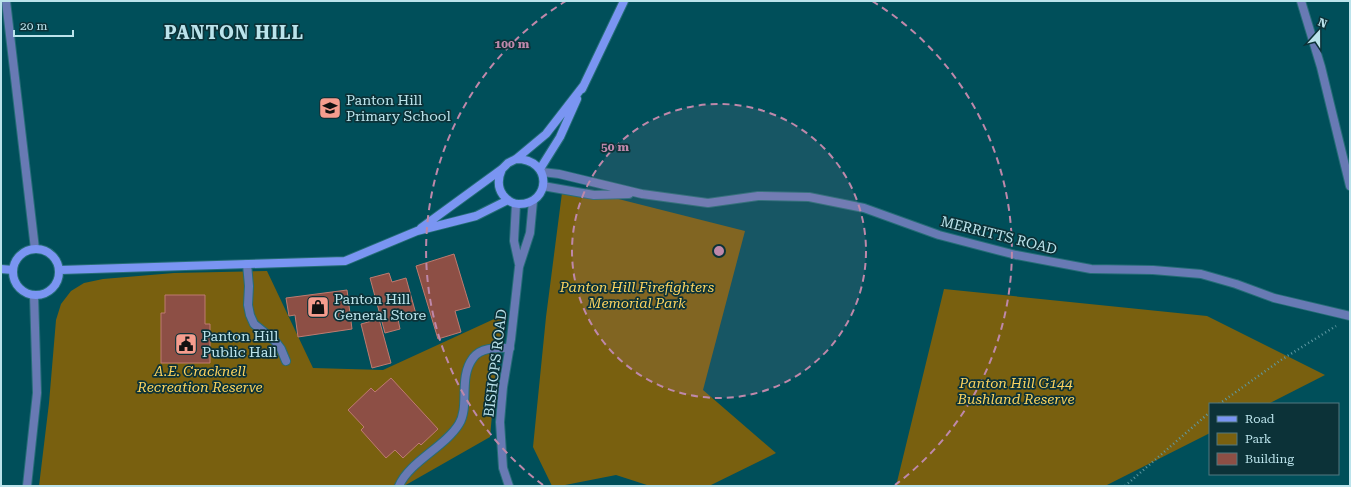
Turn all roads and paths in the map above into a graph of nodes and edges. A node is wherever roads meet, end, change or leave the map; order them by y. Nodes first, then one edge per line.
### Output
1 (6, 1) edge
2 (624, 1) edge
3 (1300, 1) edge
4 (584, 85) junction
5 (516, 159) junction
6 (502, 169) junction
7 (541, 171) junction
8 (543, 186) junction
9 (1350, 186) edge
10 (642, 194) junction
11 (533, 201) junction
12 (512, 202) junction
13 (417, 231) junction
14 (34, 249) junction
15 (247, 264) junction
16 (519, 267) junction
17 (1, 269) edge
18 (13, 270) junction
19 (60, 270) junction
20 (34, 295) junction
21 (1350, 316) edge
22 (1338, 325) dead end
23 (510, 348) junction
24 (286, 361) dead end
25 (1220, 403) edge
26 (1209, 413) edge
27 (27, 486) edge
28 (399, 486) edge
29 (510, 486) edge
30 (1125, 486) edge

1 - 14 street
2 - 4 main road
3 - 9 street
4 - 5 main road
4 - 7 main road
5 - 6 main road
5 - 7 main road
6 - 12 main road
6 - 13 main road
7 - 8 main road
7 - 10 street, MERRITTS ROAD
8 - 10 street, MERRITTS ROAD
8 - 11 main road
10 - 21 street, MERRITTS ROAD
11 - 12 main road
11 - 16 street, BISHOPS ROAD
12 - 13 main road
12 - 16 street, BISHOPS ROAD
13 - 15 main road
14 - 18 main road
14 - 19 main road
15 - 19 main road
15 - 24 street
16 - 23 street, BISHOPS ROAD
17 - 18 main road
18 - 20 main road
19 - 20 main road
20 - 27 street
22 - 25 path
23 - 28 street
23 - 29 street, BISHOPS ROAD
26 - 30 path

